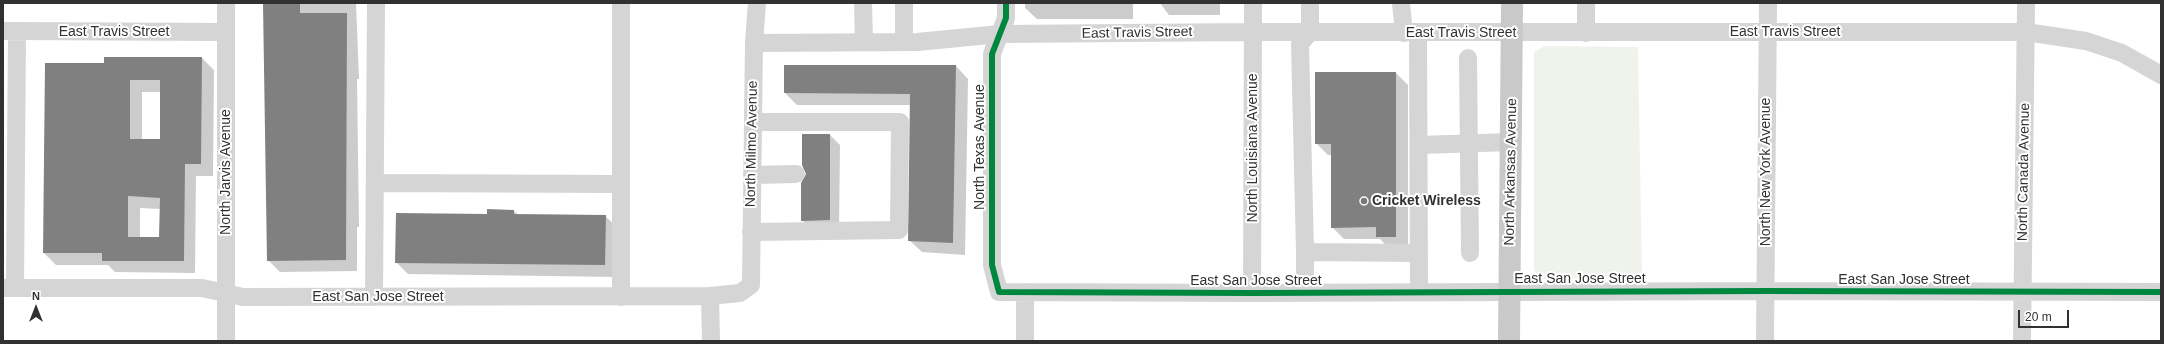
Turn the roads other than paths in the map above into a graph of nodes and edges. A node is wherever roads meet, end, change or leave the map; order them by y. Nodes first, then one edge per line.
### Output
1 (226, 3) edge
2 (376, 3) edge
3 (621, 3) edge
4 (757, 3) edge
5 (863, 3) edge
6 (904, 3) edge
7 (1006, 3) edge
8 (1253, 3) edge
9 (1310, 3) edge
10 (1401, 3) edge
11 (1512, 3) edge
12 (1586, 3) edge
13 (1768, 3) edge
14 (2026, 3) edge
15 (10, 31) edge
16 (226, 32) junction
17 (1253, 32) junction
18 (1310, 32) junction
19 (1768, 32) junction
20 (2026, 32) junction
21 (1411, 33) junction
22 (1512, 33) junction
23 (1586, 33) junction
24 (1000, 34) junction
25 (864, 42) junction
26 (904, 42) junction
27 (754, 43) junction
28 (1468, 58) dead end
29 (2161, 75) edge
30 (753, 122) junction
31 (1511, 142) junction
32 (1468, 144) junction
33 (1419, 145) junction
34 (796, 174) dead end
35 (752, 175) junction
36 (375, 183) junction
37 (621, 184) junction
38 (751, 232) junction
39 (1305, 252) junction
40 (1419, 253) junction
41 (1470, 253) dead end
42 (751, 285) joint
43 (9, 288) edge
44 (1510, 291) junction
45 (1766, 291) junction
46 (999, 292) joint
47 (1025, 292) junction
48 (1419, 292) junction
49 (2023, 292) junction
50 (2161, 292) edge
51 (226, 293) junction
52 (1252, 293) junction
53 (1305, 293) junction
54 (710, 296) junction
55 (374, 297) junction
56 (621, 297) junction
57 (226, 341) edge
58 (711, 341) edge
59 (1025, 341) edge
60 (1509, 341) edge
61 (1765, 341) edge
62 (2022, 341) edge

1 - 16 street, North Jarvis Avenue
2 - 36 street
3 - 37 street
4 - 27 street, North Milmo Avenue
5 - 25 street
6 - 26 street
7 - 24 street, North Texas Avenue
8 - 17 street, North Louisiana Avenue
9 - 18 street
10 - 21 street
11 - 22 main road, North Arkansas Avenue
12 - 23 street
13 - 19 street, North New York Avenue
14 - 20 street, North Canada Avenue
15 - 16 street, East Travis Street
15 - 43 street
16 - 51 street, North Jarvis Avenue
17 - 18 street, East Travis Street
17 - 24 street, East Travis Street
17 - 52 street, North Louisiana Avenue
18 - 21 street, East Travis Street
18 - 39 street
19 - 20 street, East Travis Street
19 - 23 street, East Travis Street
19 - 45 street, North New York Avenue
20 - 29 street, East Travis Street
20 - 49 street, North Canada Avenue
21 - 22 street, East Travis Street
21 - 33 street
22 - 23 street, East Travis Street
22 - 31 main road, North Arkansas Avenue
24 - 26 street, East Travis Street
24 - 46 street, North Texas Avenue
25 - 26 street, East Travis Street
25 - 27 street, East Travis Street
27 - 30 street, North Milmo Avenue
28 - 32 street
30 - 35 street, North Milmo Avenue
30 - 38 street
31 - 32 street
31 - 44 main road, North Arkansas Avenue
32 - 33 street
32 - 41 street
33 - 40 street
34 - 35 street
35 - 38 street, North Milmo Avenue
36 - 37 street
36 - 55 street
37 - 56 street
38 - 42 street, North Milmo Avenue
39 - 40 street
39 - 53 street
40 - 48 street
42 - 54 street, East San Jose Street
43 - 51 street, East San Jose Street
44 - 45 street, East San Jose Street
44 - 48 street, East San Jose Street
44 - 60 main road, North Arkansas Avenue
45 - 49 street, East San Jose Street
45 - 61 street, North New York Avenue
46 - 47 street, East San Jose Street
47 - 52 street, East San Jose Street
47 - 59 street
48 - 53 street, East San Jose Street
49 - 50 street, East San Jose Street
49 - 62 street, North Canada Avenue
51 - 55 street, East San Jose Street
51 - 57 street, North Jarvis Avenue
52 - 53 street, East San Jose Street
54 - 56 street, East San Jose Street
54 - 58 street
55 - 56 street, East San Jose Street

